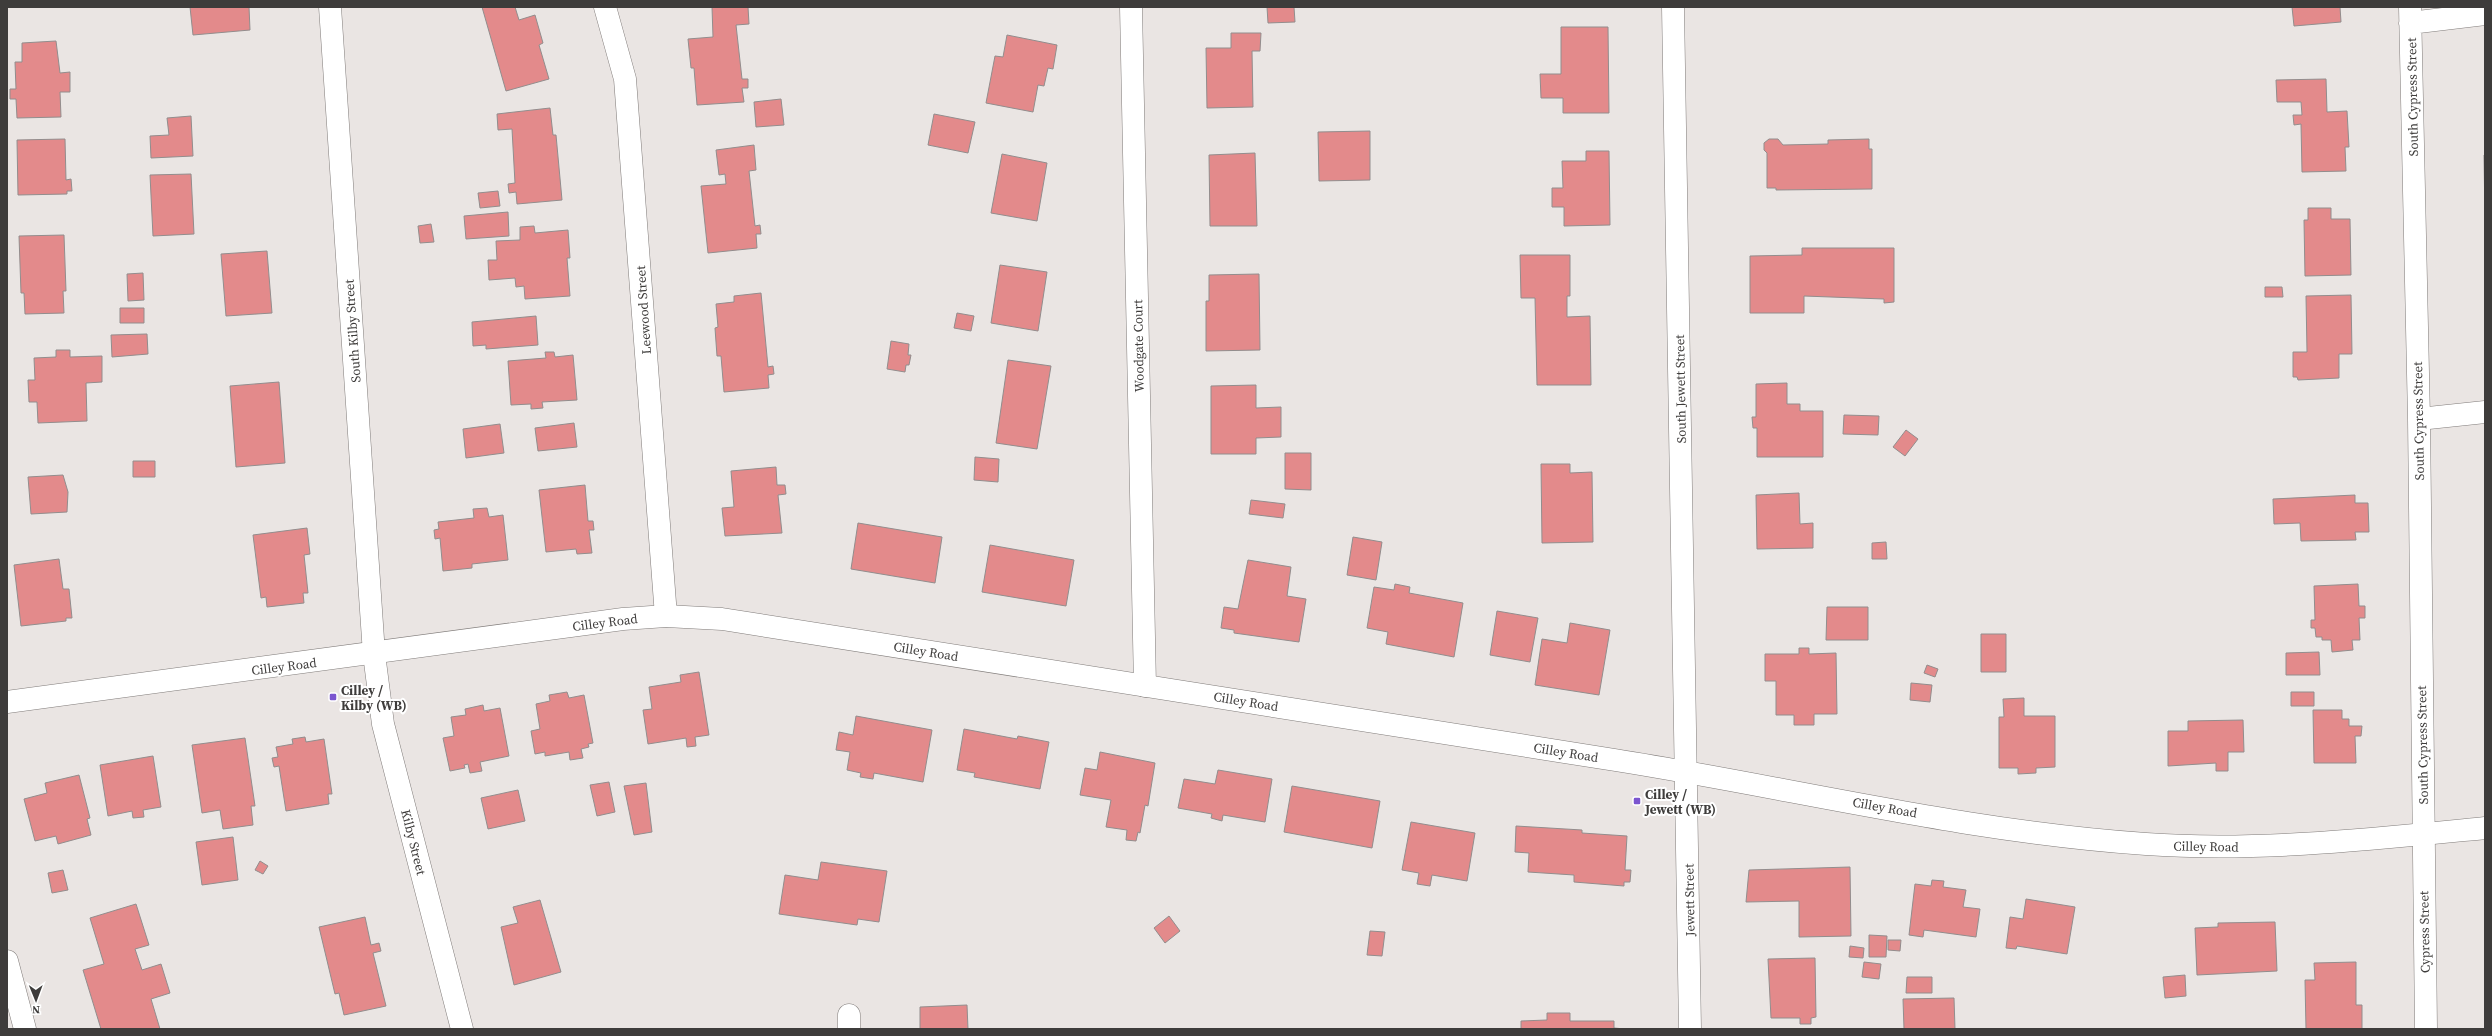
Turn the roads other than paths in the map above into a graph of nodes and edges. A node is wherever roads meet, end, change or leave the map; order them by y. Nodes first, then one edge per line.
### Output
1 (330, 7) edge
2 (605, 7) edge
3 (1131, 7) edge
4 (1673, 7) edge
5 (2485, 14) edge
6 (2410, 15) edge
7 (2485, 412) edge
8 (2419, 419) junction
9 (666, 616) junction
10 (374, 654) junction
11 (1145, 686) junction
12 (7, 702) edge
13 (1688, 771) junction
14 (2485, 828) edge
15 (2422, 834) junction
16 (7, 961) edge
17 (25, 1029) edge
18 (462, 1029) edge
19 (1690, 1029) edge
20 (2426, 1029) edge

1 - 10 street, South Kilby Street
2 - 9 street, Leewood Street
3 - 11 street, Woodgate Court
4 - 13 street, South Jewett Street
5 - 6 street
6 - 8 street, South Cypress Street
7 - 8 street
8 - 15 street, South Cypress Street
9 - 10 street, Cilley Road
9 - 11 street, Cilley Road
10 - 12 street, Cilley Road
10 - 18 street, Kilby Street
11 - 13 street, Cilley Road
13 - 15 street, Cilley Road
13 - 19 street, Jewett Street
14 - 15 street, Cilley Road
15 - 20 street, Cypress Street
16 - 17 street

